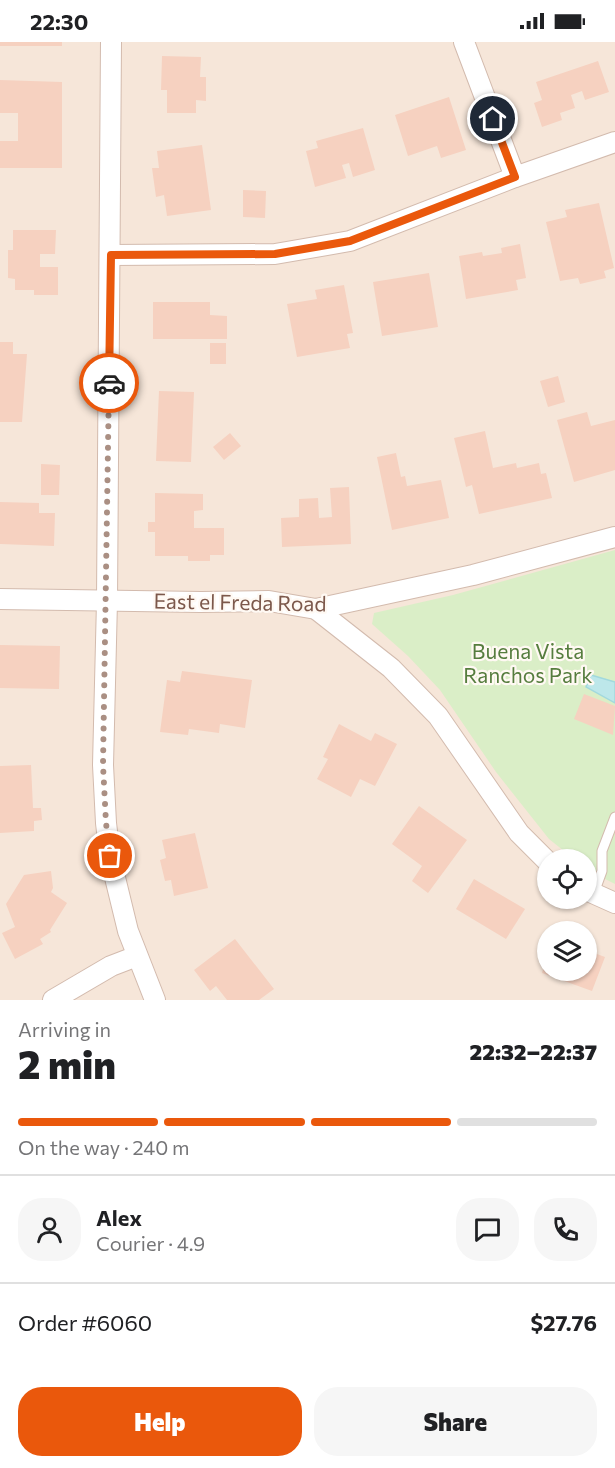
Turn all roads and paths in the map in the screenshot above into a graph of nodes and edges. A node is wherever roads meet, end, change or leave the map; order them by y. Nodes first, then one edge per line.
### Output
1 (111, 42) edge
2 (464, 42) edge
3 (615, 142) edge
4 (515, 177) junction
5 (111, 255) junction
6 (615, 537) edge
7 (0, 599) edge
8 (107, 601) junction
9 (316, 609) junction
10 (615, 817) edge
11 (537, 851) edge
12 (597, 880) edge
13 (597, 895) edge
14 (615, 903) edge
15 (137, 956) junction
16 (53, 1000) edge
17 (155, 1000) edge

1 - 5 street
2 - 4 street
3 - 4 street
4 - 5 street
5 - 8 street
6 - 9 street, East el Freda Road
7 - 8 street, East el Freda Road
8 - 9 street, East el Freda Road
8 - 15 street
9 - 11 street
10 - 12 lane
13 - 14 street
15 - 16 street
15 - 17 street

